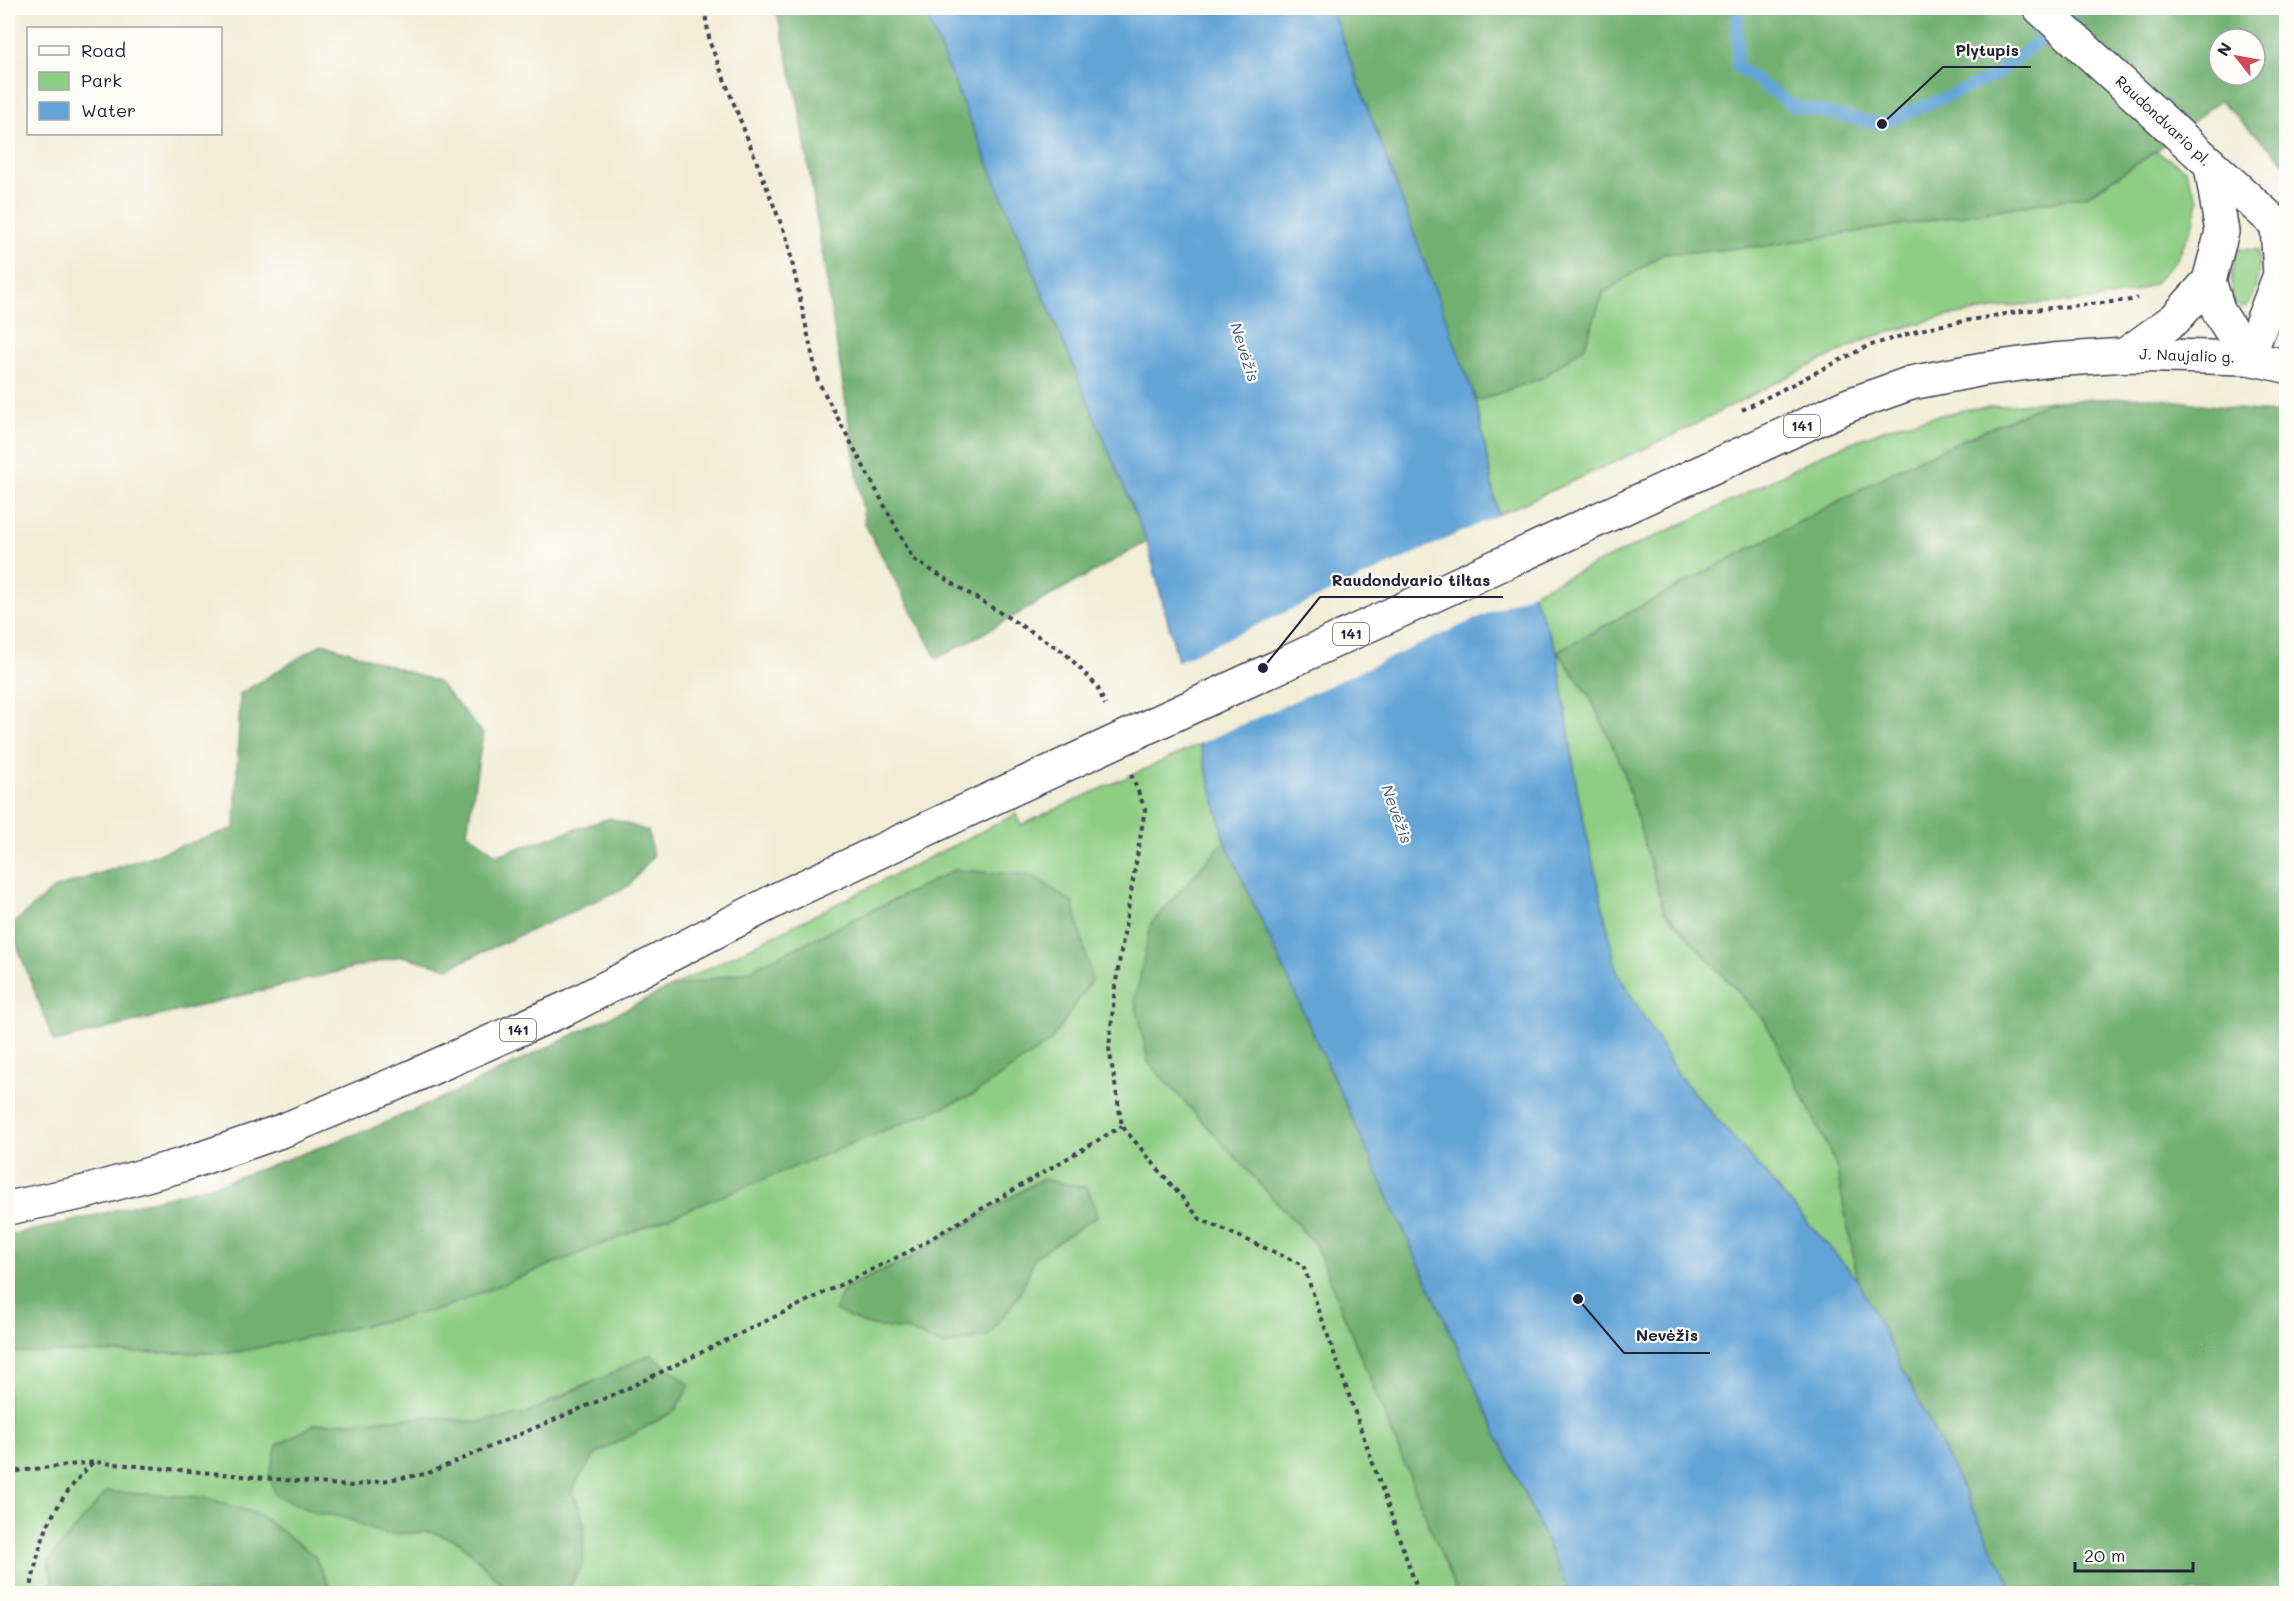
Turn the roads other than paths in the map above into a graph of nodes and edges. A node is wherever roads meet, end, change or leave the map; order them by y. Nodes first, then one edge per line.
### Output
1 (2040, 8) edge
2 (2211, 166) junction
3 (2282, 229) edge
4 (2209, 281) junction
5 (2125, 355) junction
6 (2248, 358) junction
7 (2286, 366) edge
8 (8, 1208) edge

1 - 2 main road, Raudondvario pl.
2 - 3 main road, Raudondvario pl.
2 - 4 main road
3 - 6 main road
4 - 5 main road
4 - 6 main road
5 - 6 main road, J. Naujalio g. / 141
5 - 8 main road, 141, bridge
6 - 7 main road, 141

